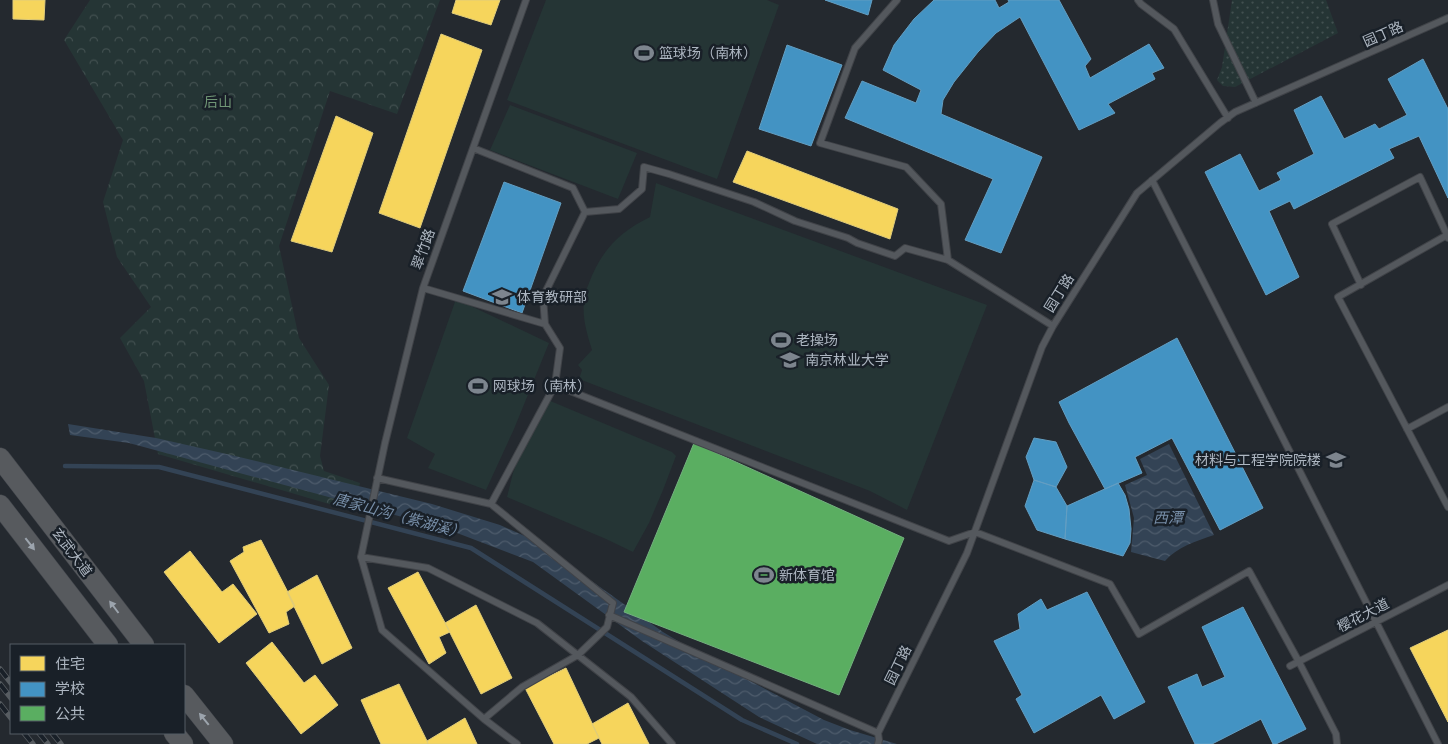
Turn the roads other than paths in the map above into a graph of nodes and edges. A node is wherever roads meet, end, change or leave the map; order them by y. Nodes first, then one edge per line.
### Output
1 (526, 0) edge
2 (897, 0) edge
3 (1138, 0) edge
4 (1213, 0) edge
5 (1448, 18) edge
6 (1256, 103) junction
7 (1228, 118) junction
8 (473, 148) junction
9 (1152, 180) junction
10 (585, 212) junction
11 (1448, 236) edge
12 (948, 260) junction
13 (1361, 285) junction
14 (423, 288) junction
15 (545, 324) junction
16 (1053, 326) junction
17 (555, 385) junction
18 (1448, 407) edge
19 (1407, 429) junction
20 (0, 458) edge
21 (377, 478) junction
22 (491, 504) junction
23 (0, 505) edge
24 (1448, 507) edge
25 (975, 532) junction
26 (361, 557) junction
27 (1448, 585) edge
28 (610, 615) junction
29 (1375, 622) junction
30 (107, 644) edge
31 (143, 644) edge
32 (578, 655) junction
33 (1299, 662) junction
34 (1290, 666) dead end
35 (185, 696) edge
36 (484, 719) junction
37 (878, 733) junction
38 (175, 734) edge
39 (183, 744) edge
40 (224, 744) edge
41 (517, 744) edge
42 (672, 744) edge
43 (878, 744) edge
44 (1337, 744) edge
45 (1438, 744) edge

1 - 8 lane, 翠竹路
2 - 12 lane
3 - 7 lane
4 - 6 lane
5 - 6 lane, 园丁路
6 - 7 lane, 园丁路
7 - 9 lane, 园丁路
8 - 10 lane
8 - 14 lane, 翠竹路
9 - 16 lane, 园丁路
9 - 29 lane
10 - 12 lane
10 - 15 lane
11 - 13 lane
11 - 13 lane
12 - 16 lane
13 - 19 lane
14 - 15 lane
14 - 21 lane, 翠竹路
15 - 17 lane
16 - 25 lane, 园丁路
17 - 22 lane
17 - 25 lane
18 - 19 lane
19 - 24 lane
31 -> 20 highway, 玄武大道
21 - 22 lane
21 - 26 lane, 翠竹路
22 - 28 lane
23 -> 30 highway, 玄武大道
25 - 33 lane
25 - 37 lane, 园丁路
26 - 32 lane
26 - 36 lane
27 - 29 lane, 樱花大道
28 - 32 lane
28 - 37 lane
29 - 33 lane, 樱花大道
29 - 45 lane
32 - 36 lane
32 - 42 lane
33 - 34 lane, 樱花大道
33 - 44 lane
40 -> 35 highway
36 - 41 lane
37 - 43 lane, 园丁路
38 - 39 highway

